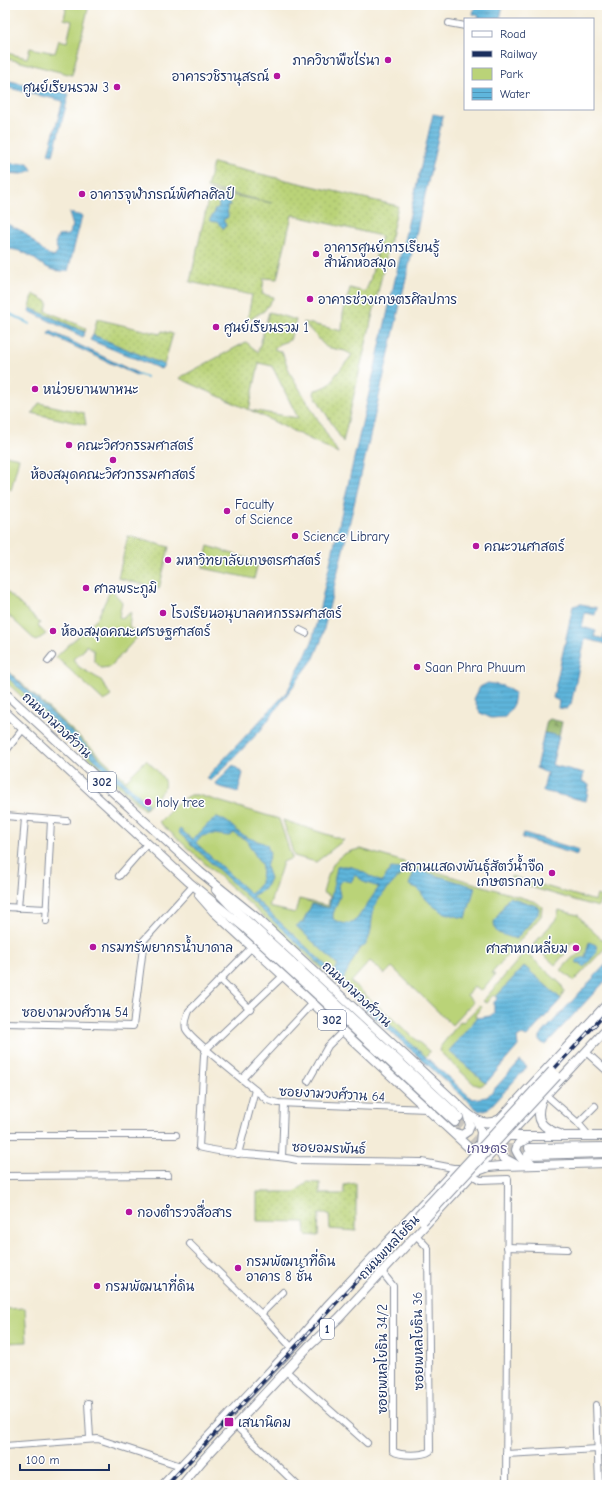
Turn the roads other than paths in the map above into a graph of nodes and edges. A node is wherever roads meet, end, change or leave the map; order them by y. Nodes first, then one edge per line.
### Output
1 (452, 23) dead end
2 (464, 26) edge
3 (5, 693) edge
4 (5, 712) edge
5 (23, 728) junction
6 (5, 752) edge
7 (5, 816) edge
8 (26, 818) junction
9 (51, 820) junction
10 (67, 821) dead end
11 (147, 844) junction
12 (119, 876) dead end
13 (191, 885) junction
14 (5, 907) edge
15 (18, 908) junction
16 (47, 909) junction
17 (46, 921) dead end
18 (252, 947) junction
19 (283, 976) junction
20 (221, 980) junction
21 (313, 1003) junction
22 (607, 1004) edge
23 (250, 1009) junction
24 (607, 1011) edge
25 (5, 1023) edge
26 (607, 1023) edge
27 (607, 1029) edge
28 (343, 1031) junction
29 (206, 1049) junction
30 (586, 1052) junction
31 (607, 1071) edge
32 (555, 1073) junction
33 (242, 1079) junction
34 (308, 1081) dead end
35 (529, 1088) junction
36 (255, 1090) junction
37 (544, 1097) junction
38 (284, 1104) junction
39 (595, 1106) dead end
40 (428, 1109) junction
41 (460, 1117) junction
42 (477, 1121) junction
43 (498, 1122) junction
44 (578, 1123) junction
45 (450, 1130) junction
46 (5, 1135) edge
47 (176, 1135) dead end
48 (508, 1136) junction
49 (532, 1136) junction
50 (566, 1136) junction
51 (589, 1136) junction
52 (607, 1136) edge
53 (496, 1144) junction
54 (607, 1147) edge
55 (479, 1152) junction
56 (607, 1153) edge
57 (238, 1154) junction
58 (282, 1157) junction
59 (607, 1163) edge
60 (538, 1164) junction
61 (519, 1165) junction
62 (507, 1166) junction
63 (458, 1168) junction
64 (473, 1174) junction
65 (168, 1175) dead end
66 (5, 1176) edge
67 (444, 1182) junction
68 (455, 1193) junction
69 (421, 1219) junction
70 (416, 1235) junction
71 (190, 1244) dead end
72 (507, 1248) junction
73 (567, 1249) dead end
74 (382, 1272) junction
75 (283, 1292) dead end
76 (261, 1314) junction
77 (300, 1338) junction
78 (309, 1346) junction
79 (292, 1348) junction
80 (286, 1371) junction
81 (88, 1403) dead end
82 (596, 1405) dead end
83 (236, 1426) junction
84 (90, 1438) junction
85 (367, 1443) dead end
86 (5, 1446) edge
87 (598, 1449) junction
88 (393, 1451) joint
89 (193, 1454) junction
90 (506, 1454) junction
91 (202, 1461) junction
92 (180, 1466) junction
93 (607, 1470) edge
94 (599, 1471) junction
95 (163, 1485) edge
96 (169, 1485) edge
97 (177, 1485) edge
98 (182, 1485) edge
99 (297, 1485) edge
100 (506, 1485) edge
101 (599, 1485) edge

1 - 2 street
3 - 41 main road, ถนนงามวงศ์วาน / 302
4 - 5 main road, ถนนงามวงศ์วาน / 302
5 - 6 street
5 - 11 main road, ถนนงามวงศ์วาน / 302
7 - 8 street
8 - 9 street
8 - 15 street
9 - 10 street
9 - 16 street
11 - 12 street
11 - 13 main road, ถนนงามวงศ์วาน / 302
13 - 18 main road, ถนนงามวงศ์วาน / 302
13 - 25 street, ซอยงามวงศ์วาน 54
13 - 41 main road, ถนนงามวงศ์วาน / 302
14 - 15 street
15 - 16 street
16 - 17 street
18 - 19 main road, ถนนงามวงศ์วาน / 302
18 - 20 street, ซอยงามวงศ์วาน 64
19 - 21 main road, ถนนงามวงศ์วาน / 302
19 - 23 street
20 - 23 street
20 - 29 street, ซอยงามวงศ์วาน 64
21 - 28 main road, ถนนงามวงศ์วาน / 302
21 - 33 street
22 - 35 main road, ถนนพหลโยธิน
23 - 29 street
24 - 32 main road, ถนนพหลโยธิน
26 - 32 main road, ถนนพหลโยธิน
27 - 30 main road, ถนนพหลโยธิน
28 - 34 street
28 - 40 main road, ถนนงามวงศ์วาน / 302
29 - 33 street, ซอยงามวงศ์วาน 64
29 - 57 street, ซอยอมรพันธ์
30 - 31 street
30 - 37 main road, ถนนพหลโยธิน
32 - 69 main road, ถนนพหลโยธิน, bridge
33 - 36 street, ซอยงามวงศ์วาน 64
35 - 37 main road
35 - 43 main road, ถนนพหลโยธิน
36 - 38 street, ซอยงามวงศ์วาน 64
36 - 57 street
37 - 44 street
37 - 48 main road, ถนนพหลโยธิน
37 - 50 main road
38 - 40 street, ซอยงามวงศ์วาน 64
38 - 58 street
39 - 44 street
40 - 45 main road, ถนนงามวงศ์วาน / 302
41 - 42 main road, ถนนงามวงศ์วาน / 302
41 - 45 main road
42 - 43 main road
42 - 55 main road
43 - 53 main road
43 - 55 main road, ถนนพหลโยธิน
44 - 51 street
45 - 55 main road, ถนนงามวงศ์วาน / 302
46 - 47 street
48 - 49 main road
48 - 53 main road, ถนนพหลโยธิน
49 - 50 main road
49 - 60 main road
50 - 51 main road
51 - 52 main road
53 - 55 main road, ถนนพหลโยธิน
53 - 55 main road
53 - 61 main road
54 - 56 main road
55 - 62 main road
55 - 63 main road, ถนนพหลโยธิน
55 - 64 main road
57 - 58 street, ซอยอมรพันธ์
58 - 63 street, ซอยอมรพันธ์
59 - 60 main road
60 - 61 main road
61 - 62 main road
62 - 64 main road
63 - 67 main road, ถนนพหลโยธิน
64 - 68 main road, ถนนพหลโยธิน / 1
64 - 72 street
65 - 66 street
67 - 68 main road
67 - 77 main road, ถนนพหลโยธิน
68 - 70 main road, ถนนพหลโยธิน / 1
69 - 77 main road, ถนนพหลโยธิน
69 - 78 main road, ถนนพหลโยธิน
70 - 74 main road, ถนนพหลโยธิน / 1
70 - 88 street, ซอยพหลโยธิน 36
71 - 76 street
72 - 73 street
72 - 90 street
74 - 78 main road, ถนนพหลโยธิน / 1
74 - 88 street, ซอยพหลโยธิน 34/2
75 - 76 street
76 - 79 street
77 - 79 main road, ถนนพหลโยธิน
78 - 80 main road, ถนนพหลโยธิน / 1
79 - 89 main road, ถนนพหลโยธิน
80 - 83 main road, ถนนพหลโยธิน / 1
80 - 85 street
81 - 84 street
82 - 87 street
83 - 91 main road, ถนนพหลโยธิน / 1
83 - 99 street
84 - 86 street
84 - 92 street
87 - 90 street
87 - 94 street
89 - 92 main road, ถนนพหลโยธิน
89 - 96 main road, ถนนพหลโยธิน
90 - 100 street
91 - 97 main road, ถนนพหลโยธิน
91 - 98 main road, ถนนพหลโยธิน / 1
92 - 95 main road, ถนนพหลโยธิน
93 - 94 street
94 - 101 street

